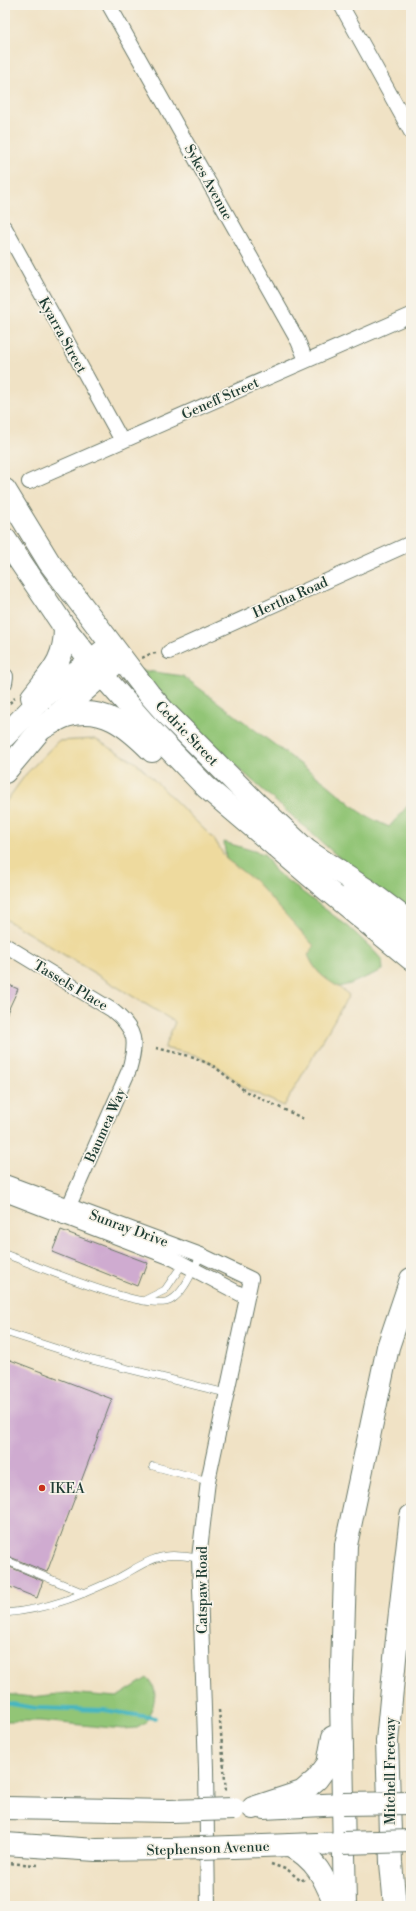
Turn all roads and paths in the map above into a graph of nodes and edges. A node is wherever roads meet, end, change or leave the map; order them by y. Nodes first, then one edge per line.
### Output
1 (109, 5) edge
2 (341, 5) edge
3 (411, 132) edge
4 (5, 228) edge
5 (411, 315) edge
6 (306, 360) junction
7 (122, 441) junction
8 (29, 482) dead end
9 (5, 490) edge
10 (5, 539) edge
11 (411, 543) edge
12 (65, 628) junction
13 (169, 652) joint
14 (124, 654) junction
15 (96, 668) junction
16 (41, 729) junction
17 (5, 734) edge
18 (5, 772) edge
19 (206, 788) junction
20 (303, 848) junction
21 (411, 923) edge
22 (411, 938) edge
23 (5, 945) edge
24 (411, 959) edge
25 (132, 1032) joint
26 (156, 1048) dead end
27 (304, 1119) dead end
28 (5, 1182) edge
29 (5, 1194) edge
30 (66, 1211) junction
31 (195, 1253) junction
32 (5, 1254) edge
33 (188, 1266) junction
34 (251, 1279) joint
35 (411, 1279) edge
36 (246, 1297) junction
37 (143, 1301) junction
38 (5, 1332) edge
39 (226, 1392) junction
40 (153, 1466) dead end
41 (208, 1481) junction
42 (411, 1516) edge
43 (199, 1558) junction
44 (5, 1560) edge
45 (84, 1593) junction
46 (5, 1613) edge
47 (340, 1697) junction
48 (218, 1705) dead end
49 (411, 1803) edge
50 (342, 1804) junction
51 (238, 1805) junction
52 (5, 1808) edge
53 (411, 1841) edge
54 (343, 1843) junction
55 (5, 1844) edge
56 (290, 1845) junction
57 (264, 1861) dead end
58 (301, 1881) dead end
59 (208, 1906) edge
60 (336, 1906) edge
61 (345, 1906) edge
62 (395, 1906) edge

1 - 6 street, Sykes Avenue
2 - 3 street
4 - 7 street, Kyarra Street
5 - 6 street, Geneff Street
6 - 7 street, Geneff Street
7 - 8 street, Geneff Street
9 - 14 main road, Cedric Street
10 - 12 main road, Cedric Street
11 - 13 street, Hertha Road
12 - 15 main road, Cedric Street
12 - 17 main road
13 - 14 path
14 - 15 main road
14 - 20 main road, Cedric Street
15 - 16 main road
15 - 17 main road
15 - 19 main road, Cedric Street
16 - 18 main road
16 - 19 main road
19 - 24 main road, Cedric Street
20 - 21 main road
20 - 22 main road, Cedric Street
23 - 25 street, Tassels Place
25 - 30 street, Baumea Way
26 - 27 path
28 - 30 street, Sunray Drive
29 - 30 street, Sunray Drive
30 - 31 street, Sunray Drive
30 - 33 street, Sunray Drive
31 - 33 lane
31 - 33 lane
31 - 34 street, Sunray Drive
32 - 37 lane
33 - 36 street, Sunray Drive
33 - 37 lane
33 - 37 lane
34 - 36 street, Catspaw Road
35 - 47 main road
36 - 39 street, Catspaw Road
38 - 39 lane
39 - 41 street, Catspaw Road
40 - 41 lane
41 - 43 street, Catspaw Road
42 - 62 main road, Mitchell Freeway
43 - 45 lane
43 - 59 street, Catspaw Road
44 - 45 lane
45 - 46 lane
47 - 50 main road
47 - 51 main road
48 - 51 path
49 - 50 main road, bridge
50 - 51 main road
50 - 54 main road
51 - 52 main road, bridge
53 - 54 main road, Stephenson Avenue, bridge
54 - 56 main road, Stephenson Avenue
54 - 61 main road
55 - 56 main road, Stephenson Avenue, bridge
56 - 60 main road
57 - 58 path

